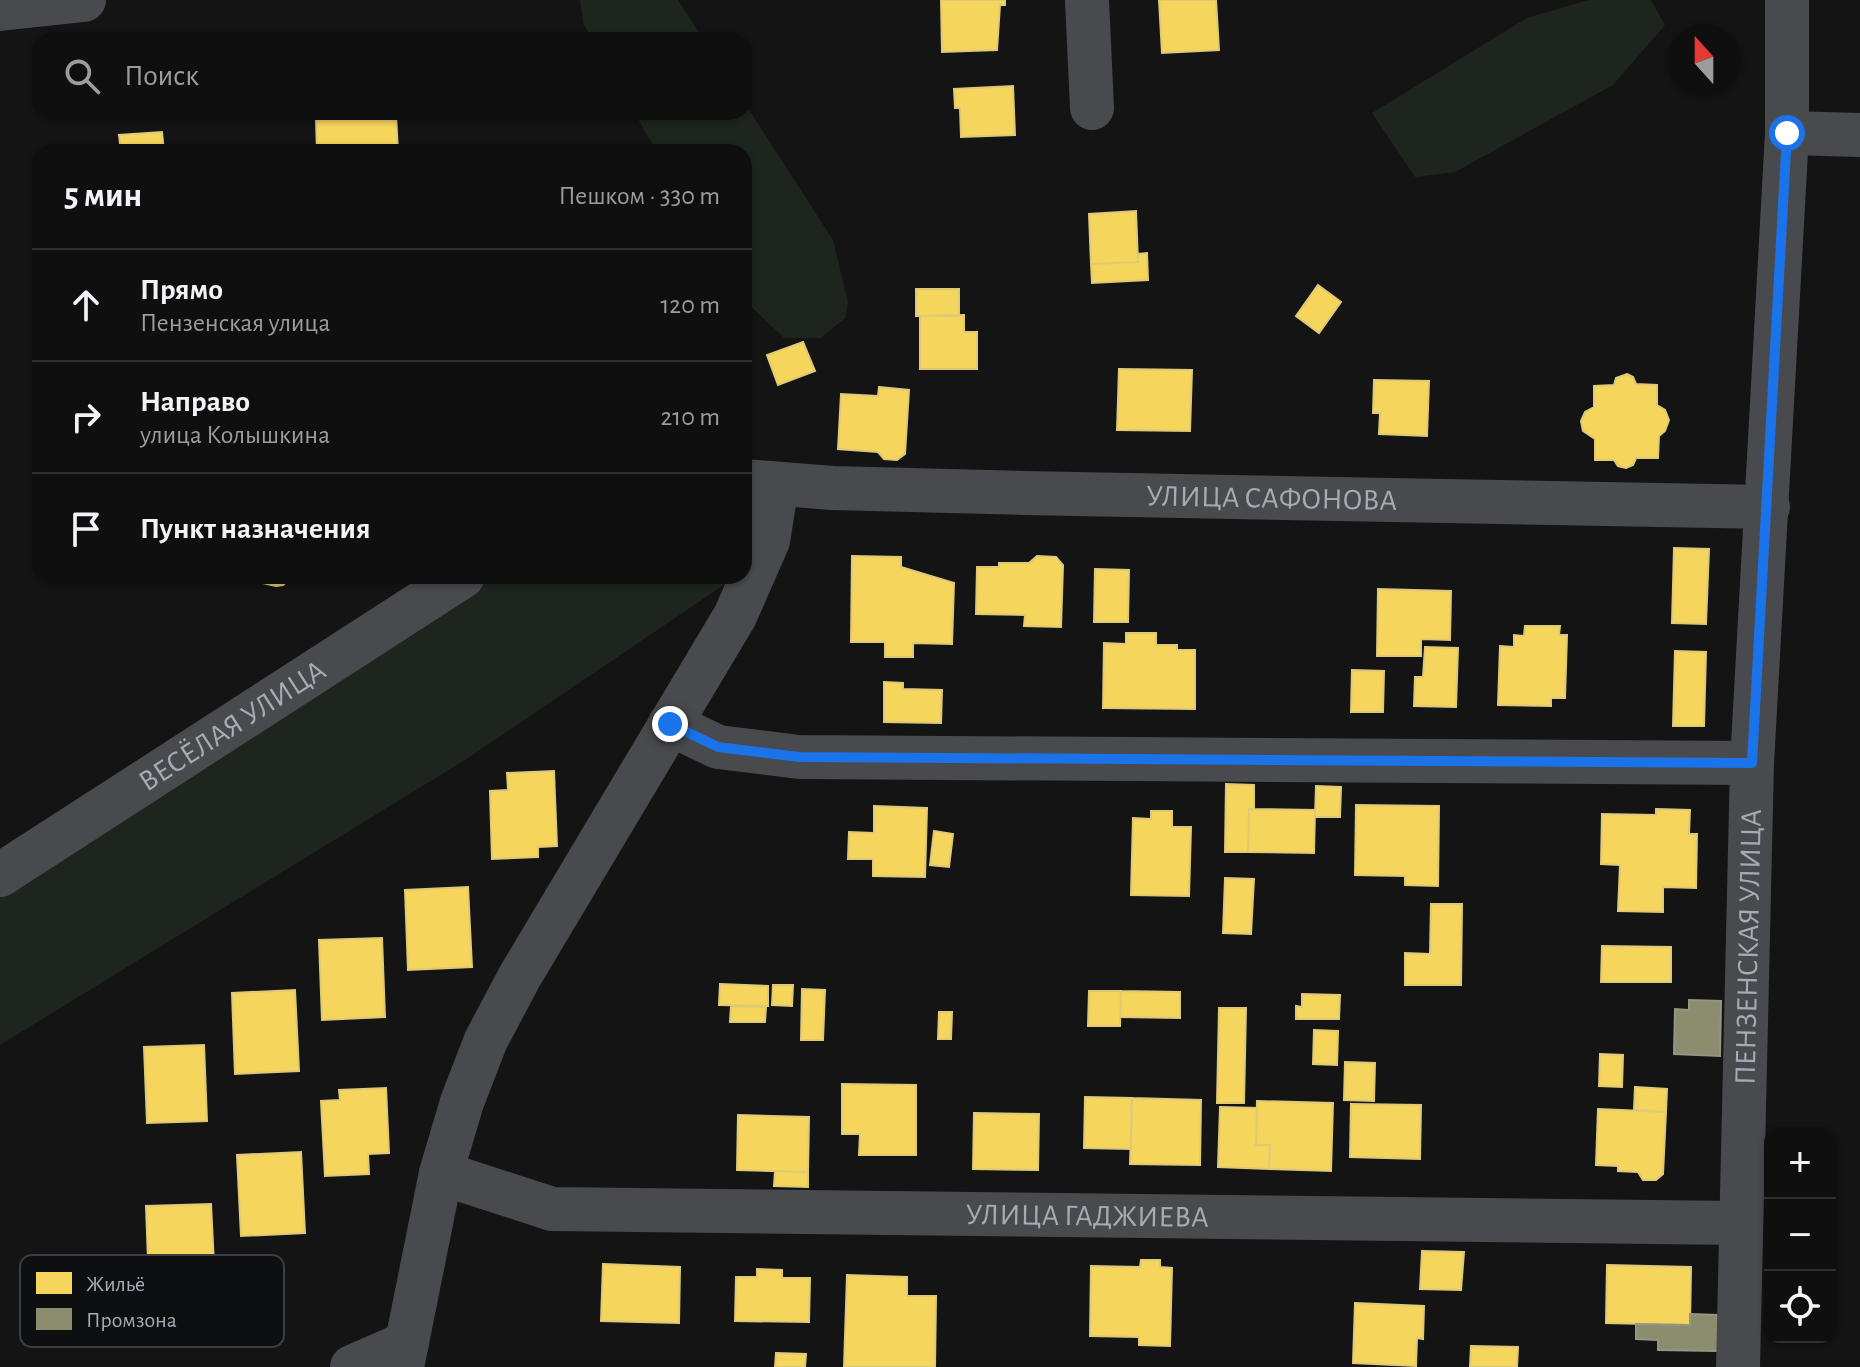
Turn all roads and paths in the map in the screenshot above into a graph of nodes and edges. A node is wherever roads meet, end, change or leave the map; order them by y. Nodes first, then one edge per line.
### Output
1 (84, 0) edge
2 (1087, 0) edge
3 (1787, 0) edge
4 (11, 6) edge
5 (1092, 108) dead end
6 (1787, 133) junction
7 (1860, 135) edge
8 (760, 482) edge
9 (1768, 507) junction
10 (752, 577) edge
11 (451, 584) edge
12 (749, 584) edge
13 (670, 724) junction
14 (1752, 763) junction
15 (0, 875) edge
16 (441, 1173) junction
17 (1739, 1223) junction
18 (405, 1355) edge
19 (352, 1367) edge
20 (1738, 1367) edge

1 - 4 street
2 - 5 street
3 - 6 street, ПЕНЗЕНСКАЯ УЛИЦА
6 - 7 street
6 - 9 street, ПЕНЗЕНСКАЯ УЛИЦА
8 - 9 street, УЛИЦА САФОНОВА
8 - 10 street
9 - 14 street, ПЕНЗЕНСКАЯ УЛИЦА
11 - 15 street, ВЕСЁЛАЯ УЛИЦА
12 - 13 street
13 - 14 street
13 - 16 street
14 - 17 street, ПЕНЗЕНСКАЯ УЛИЦА
16 - 17 street, УЛИЦА ГАДЖИЕВА
16 - 18 street
17 - 20 street, ПЕНЗЕНСКАЯ УЛИЦА
18 - 19 street

